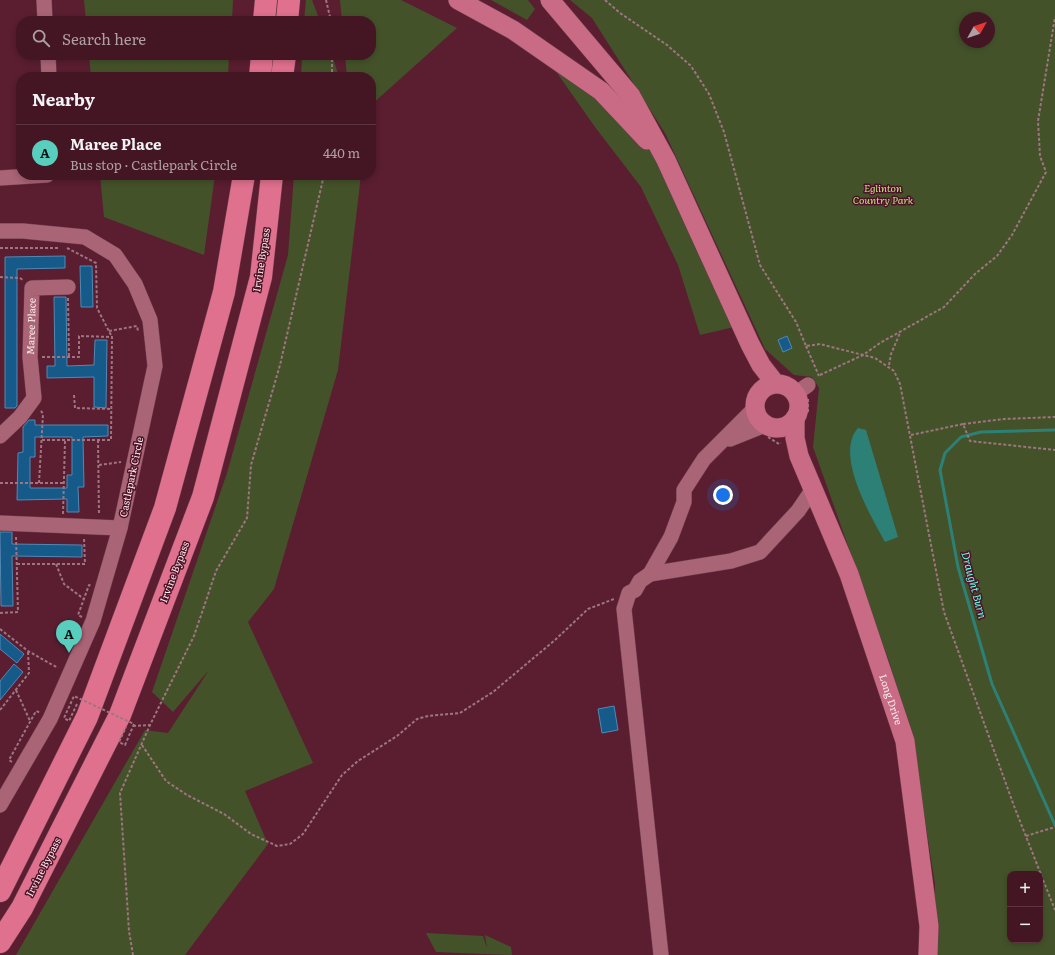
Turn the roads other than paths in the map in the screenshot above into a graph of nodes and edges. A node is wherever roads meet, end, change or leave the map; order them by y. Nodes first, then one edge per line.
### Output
1 (44, 0) edge
2 (266, 0) edge
3 (289, 0) edge
4 (458, 0) edge
5 (550, 0) edge
6 (45, 16) edge
7 (264, 16) edge
8 (287, 16) edge
9 (48, 60) edge
10 (262, 60) edge
11 (284, 60) edge
12 (49, 72) edge
13 (260, 72) edge
14 (283, 72) edge
15 (666, 160) junction
16 (16, 177) edge
17 (0, 178) edge
18 (243, 180) edge
19 (271, 180) edge
20 (0, 231) edge
21 (68, 287) road end
22 (750, 344) junction
23 (775, 383) junction
24 (756, 401) junction
25 (795, 418) junction
26 (770, 426) junction
27 (0, 436) edge
28 (722, 443) junction
29 (799, 456) junction
30 (813, 489) junction
31 (0, 523) edge
32 (120, 528) junction
33 (650, 574) junction
34 (0, 804) edge
35 (0, 891) edge
36 (0, 942) edge
37 (661, 955) edge
38 (928, 955) edge

1 - 6 street
2 - 7 highway
3 - 8 highway
4 - 15 main road
5 - 15 main road
9 - 12 street
10 - 13 highway
11 - 14 highway
15 - 22 main road
16 - 17 street
18 - 35 highway
19 - 36 highway, Irvine Bypass
20 - 32 street, Castlepark Circle
21 - 27 street, Maree Place
22 - 23 main road
22 - 24 main road
23 - 24 main road
23 - 25 main road
24 - 26 main road
24 - 28 street
25 - 26 main road
25 - 29 main road, Long Drive
26 - 28 street
26 - 29 main road, Long Drive
28 - 33 street
29 - 30 main road, Long Drive
30 - 33 street
30 - 38 main road, Long Drive
31 - 32 street
32 - 34 street, Castlepark Circle
33 - 37 street

